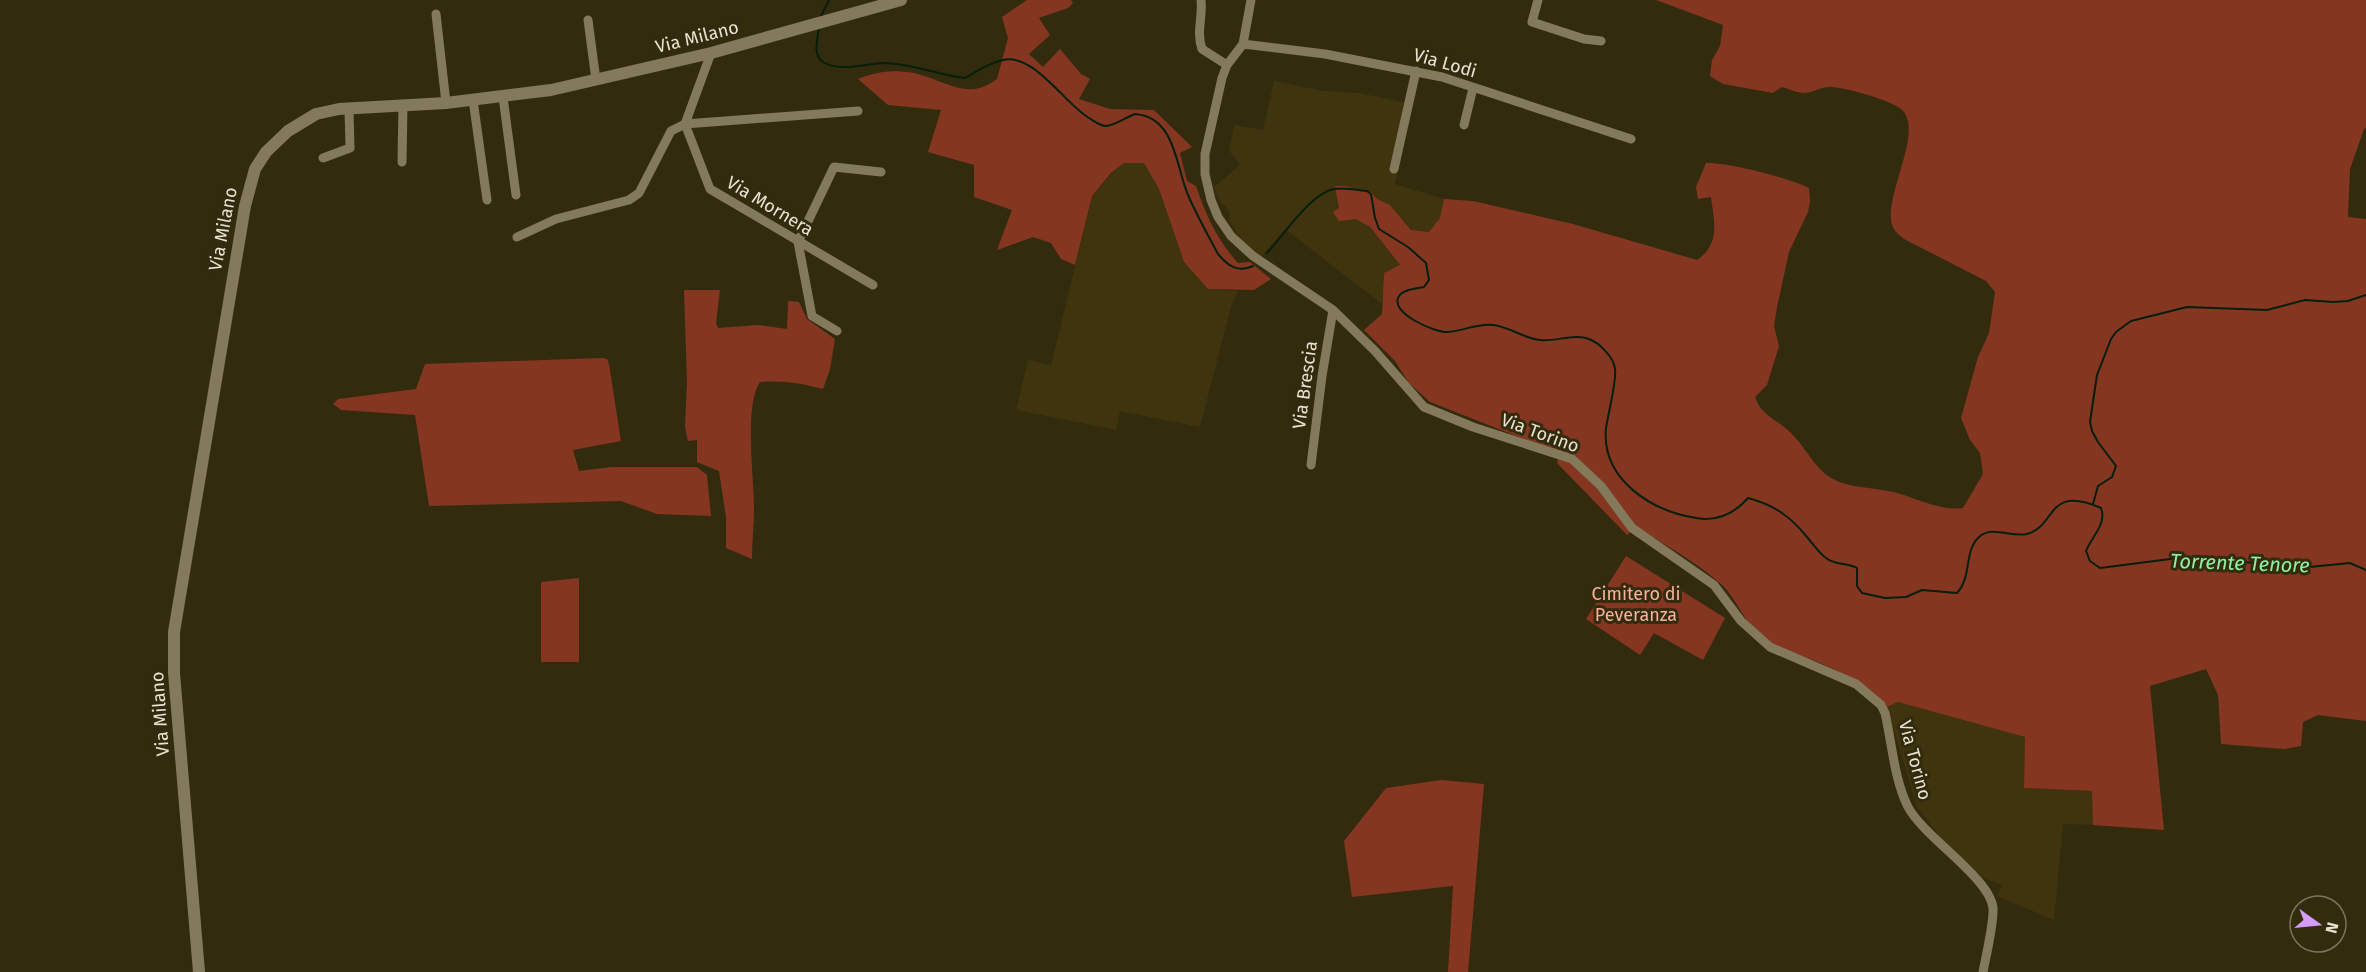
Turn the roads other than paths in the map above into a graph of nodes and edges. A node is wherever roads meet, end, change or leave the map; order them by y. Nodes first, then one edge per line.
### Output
1 (901, 0) edge
2 (1201, 0) edge
3 (1251, 0) edge
4 (1538, 0) edge
5 (436, 14) dead end
6 (588, 20) dead end
7 (1601, 41) dead end
8 (1243, 44) junction
9 (711, 53) junction
10 (1227, 65) junction
11 (1416, 71) junction
12 (596, 80) junction
13 (1473, 88) junction
14 (503, 97) junction
15 (473, 100) junction
16 (446, 103) junction
17 (404, 105) junction
18 (349, 109) junction
19 (858, 111) dead end
20 (685, 124) junction
21 (1464, 125) dead end
22 (1632, 139) dead end
23 (323, 158) dead end
24 (402, 162) dead end
25 (1394, 169) dead end
26 (881, 172) dead end
27 (516, 195) dead end
28 (487, 200) dead end
29 (517, 237) dead end
30 (798, 242) junction
31 (873, 285) dead end
32 (1333, 310) junction
33 (837, 331) dead end
34 (1311, 465) dead end
35 (200, 972) edge
36 (1983, 972) edge

1 - 9 street, Via Milano
2 - 10 street
3 - 8 street
4 - 7 street
5 - 16 street
6 - 12 street
8 - 10 street
8 - 11 street, Via Lodi
9 - 12 street, Via Milano
9 - 20 street
10 - 32 street, Via Torino
11 - 13 street, Via Lodi
11 - 25 street
12 - 14 street, Via Milano
13 - 21 street
13 - 22 street, Via Lodi
14 - 15 street, Via Milano
14 - 27 street
15 - 16 street, Via Milano
15 - 28 street
16 - 17 street, Via Milano
17 - 18 street, Via Milano
17 - 24 street
18 - 23 street
18 - 35 street, Via Milano
19 - 20 street
20 - 29 street
20 - 30 street, Via Mornera
26 - 30 street
30 - 31 street, Via Mornera
30 - 33 street
32 - 34 street, Via Brescia
32 - 36 street, Via Torino

